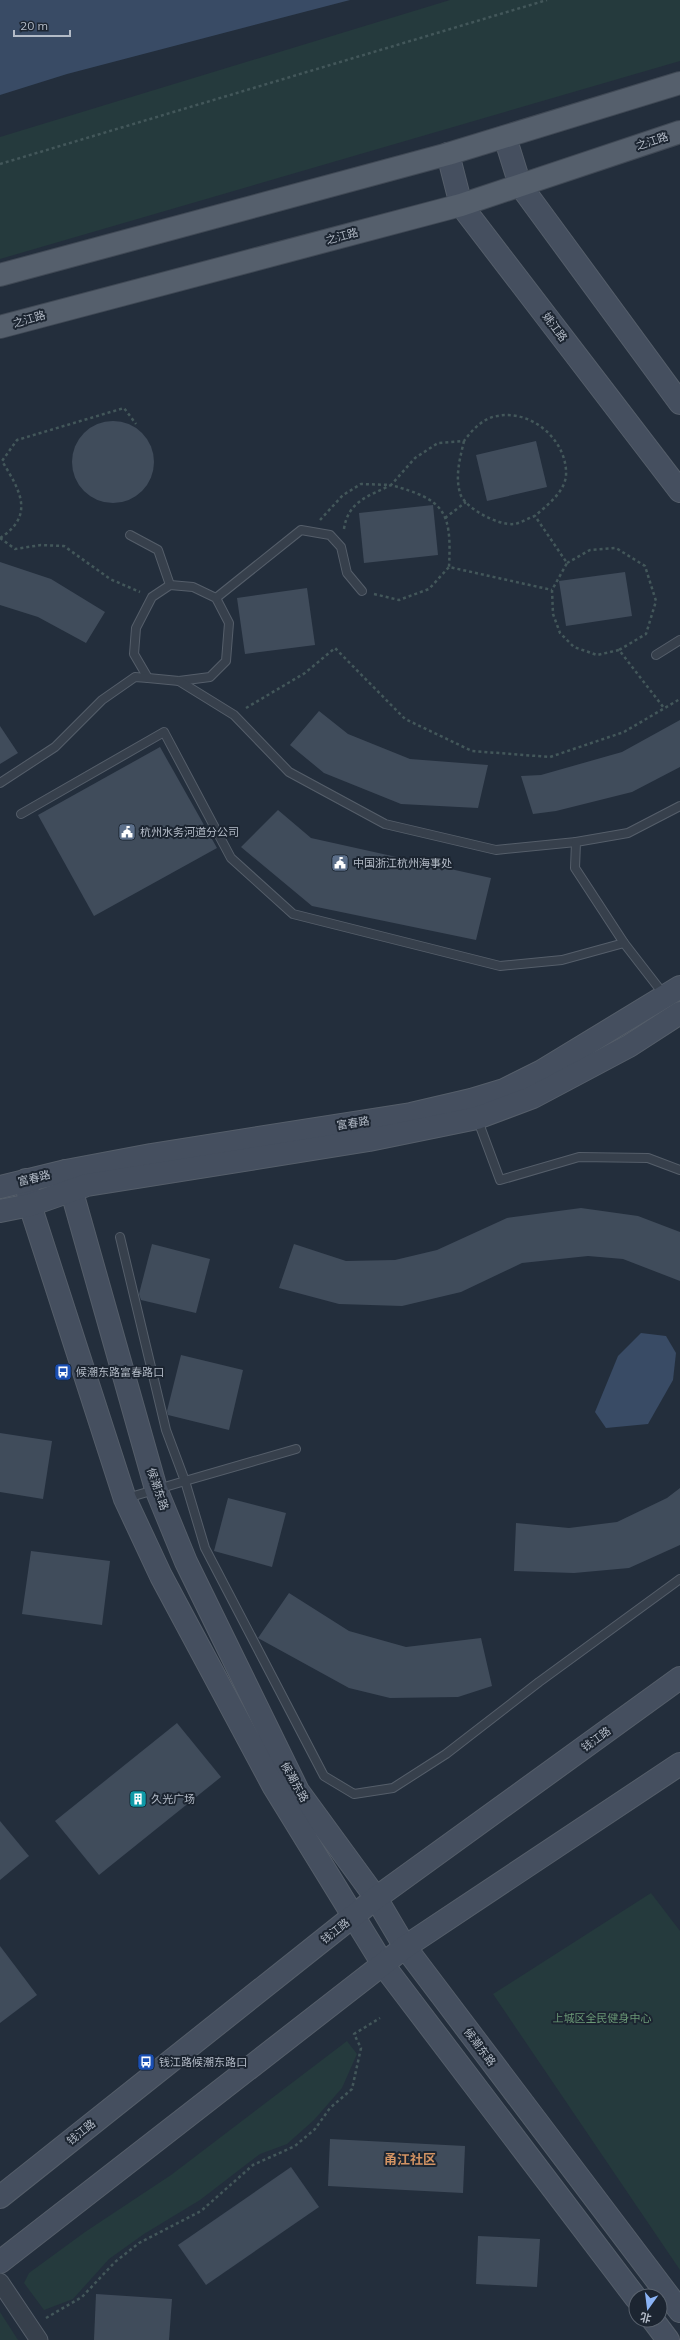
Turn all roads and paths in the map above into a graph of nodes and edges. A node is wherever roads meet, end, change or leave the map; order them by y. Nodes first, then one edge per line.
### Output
1 (547, 0) edge
2 (680, 84) edge
3 (680, 132) edge
4 (505, 137) junction
5 (448, 154) junction
6 (0, 164) edge
7 (520, 185) junction
8 (461, 205) junction
9 (0, 276) edge
10 (0, 326) edge
11 (680, 403) edge
12 (136, 424) dead end
13 (464, 441) junction
14 (1, 461) edge
15 (391, 485) junction
16 (680, 491) edge
17 (466, 502) junction
18 (535, 516) junction
19 (445, 518) junction
20 (310, 531) junction
21 (130, 535) dead end
22 (0, 538) edge
23 (341, 547) junction
24 (567, 563) junction
25 (449, 567) junction
26 (170, 585) junction
27 (552, 590) junction
28 (362, 591) joint
29 (152, 597) junction
30 (216, 598) junction
31 (680, 640) edge
32 (619, 650) junction
33 (656, 655) dead end
34 (148, 678) junction
35 (179, 681) junction
36 (680, 699) edge
37 (664, 708) junction
38 (234, 715) junction
39 (0, 784) edge
40 (680, 806) edge
41 (22, 814) dead end
42 (576, 842) junction
43 (624, 943) junction
44 (674, 1004) edge
45 (477, 1118) junction
46 (680, 1170) edge
47 (26, 1180) junction
48 (70, 1180) junction
49 (0, 1186) edge
50 (30, 1206) junction
51 (0, 1211) edge
52 (120, 1237) dead end
53 (296, 1449) dead end
54 (184, 1481) junction
55 (156, 1489) junction
56 (125, 1499) junction
57 (680, 1579) edge
58 (680, 1678) edge
59 (680, 1764) edge
60 (376, 1898) junction
61 (353, 1917) junction
62 (406, 1947) junction
63 (384, 1966) junction
64 (380, 2018) dead end
65 (0, 2197) edge
66 (0, 2262) edge
67 (0, 2282) edge
68 (628, 2288) edge
69 (680, 2311) edge
70 (659, 2328) edge
71 (34, 2333) edge
72 (668, 2340) edge

1 - 6 path
2 - 4 main road
3 - 7 main road, 之江路
4 - 5 main road
4 - 7 street
5 - 8 street, 姚江路
5 - 9 main road
7 - 8 main road, 之江路
7 - 11 street
8 - 10 main road, 之江路
8 - 16 street, 姚江路
12 - 14 path
13 - 15 path
13 - 17 path
13 - 18 path
14 - 22 path
15 - 19 path
15 - 20 path
15 - 23 path
17 - 18 path
17 - 19 path
18 - 24 path
19 - 25 path
20 - 23 lane
20 - 30 lane
21 - 26 lane
22 - 29 path
23 - 28 lane
24 - 27 path
24 - 32 path
25 - 27 path
25 - 28 path
26 - 29 lane
26 - 30 lane
27 - 32 path
29 - 34 lane
30 - 35 lane
31 - 33 lane
32 - 37 path
34 - 35 lane
34 - 39 lane
35 - 38 lane
36 - 37 path
37 - 38 path
38 - 42 lane
40 - 42 lane
41 - 43 lane
42 - 43 lane
43 - 44 lane
44 - 45 street, 富春路
44 - 48 street, 富春路
45 - 46 lane
45 - 48 street, 富春路
47 - 48 street, 富春路
47 - 49 street, 富春路
47 - 50 street, 候潮东路
48 - 50 street, 富春路
48 - 55 street, 候潮东路
50 - 51 street, 富春路
50 - 56 street, 候潮东路
52 - 54 lane
53 - 54 lane
54 - 55 lane
54 - 57 lane
55 - 56 lane
55 - 60 street, 候潮东路
56 - 61 street, 候潮东路
58 - 60 street, 钱江路
59 - 62 street
60 - 61 street, 钱江路
60 - 62 street, 候潮东路
61 - 63 street, 候潮东路
61 - 65 street, 钱江路
62 - 63 street
62 - 69 street, 候潮东路
63 - 66 street
63 - 68 street, 候潮东路
64 - 71 path
67 - 71 street
70 - 72 street

